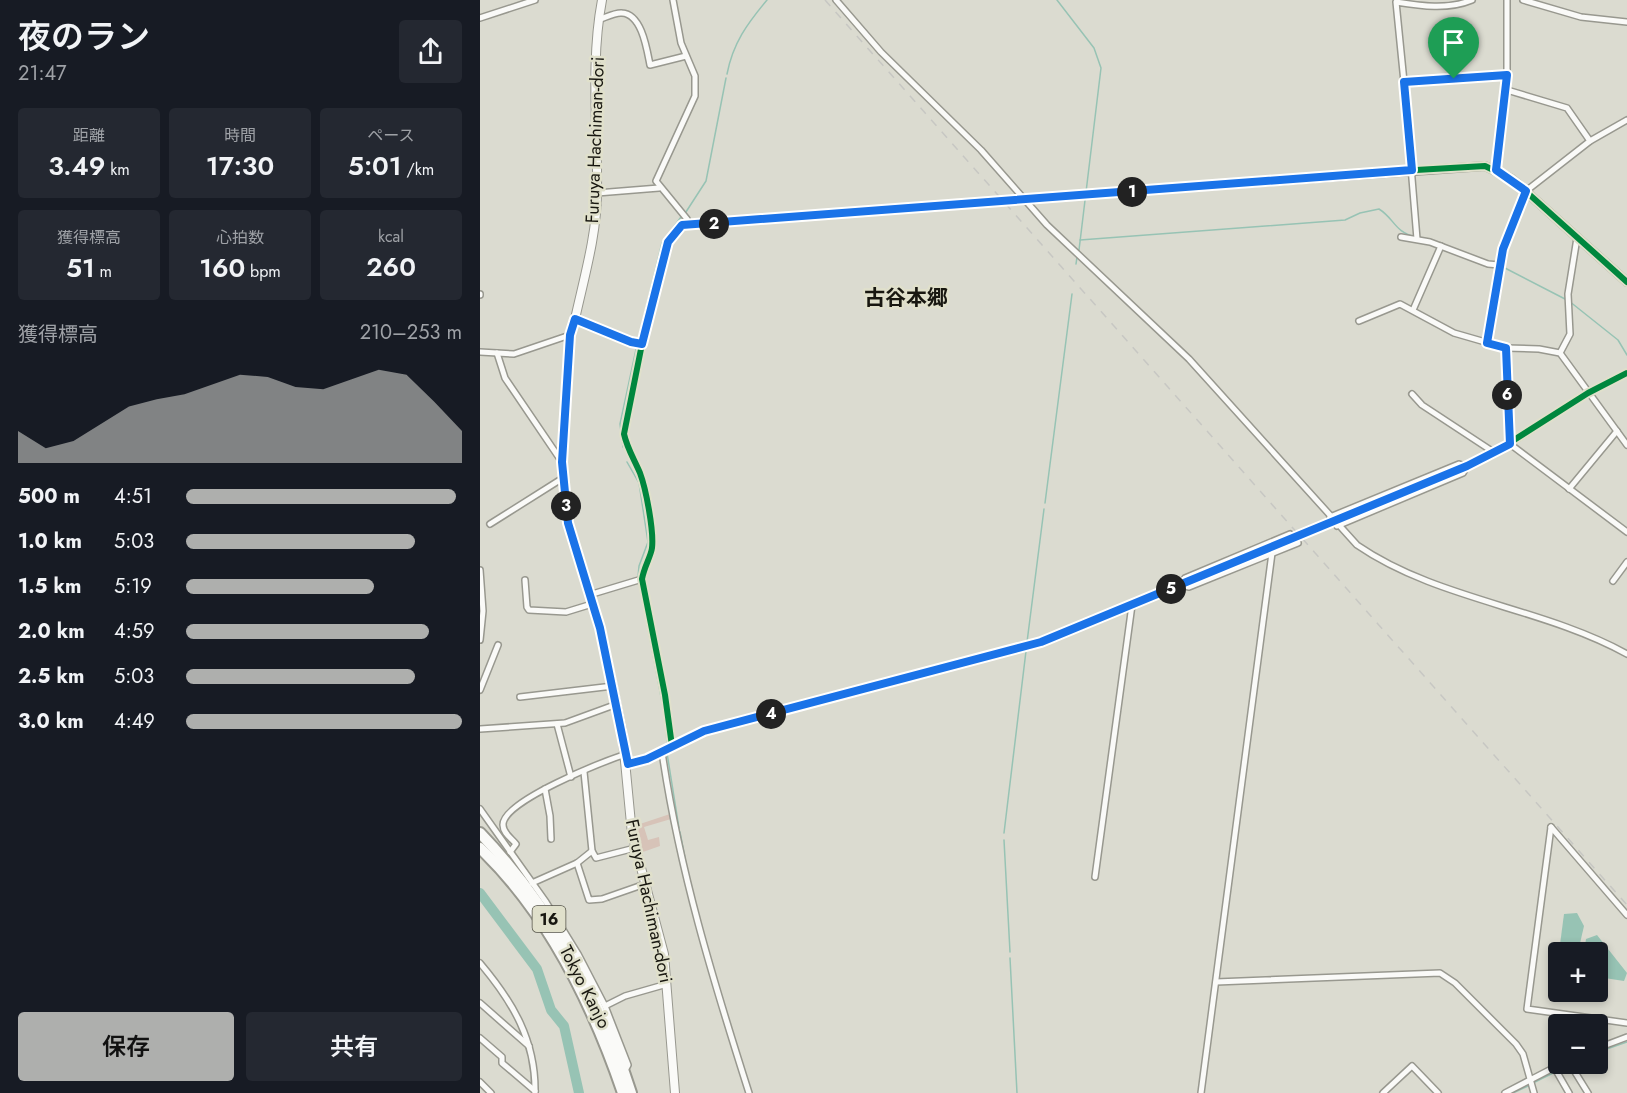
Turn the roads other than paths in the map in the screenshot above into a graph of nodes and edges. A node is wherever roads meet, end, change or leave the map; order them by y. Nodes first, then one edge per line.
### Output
1 (535, 0) edge
2 (602, 0) edge
3 (673, 0) edge
4 (836, 0) edge
5 (1472, 0) edge
6 (1507, 0) edge
7 (1523, 0) edge
8 (1396, 1) edge
9 (480, 18) edge
10 (598, 20) junction
11 (1627, 22) edge
12 (686, 56) junction
13 (1507, 75) junction
14 (1404, 82) junction
15 (1507, 90) junction
16 (1627, 120) edge
17 (1590, 141) junction
18 (1412, 170) junction
19 (1496, 170) junction
20 (659, 188) junction
21 (1526, 191) junction
22 (597, 193) junction
23 (1090, 194) joint
24 (1025, 199) junction
25 (682, 225) junction
26 (1401, 237) dead end
27 (1577, 238) junction
28 (1417, 239) junction
29 (1441, 246) junction
30 (1499, 265) junction
31 (1627, 282) edge
32 (1413, 310) junction
33 (575, 319) junction
34 (1359, 321) dead end
35 (570, 335) junction
36 (1487, 343) junction
37 (642, 344) junction
38 (1506, 348) junction
39 (480, 351) edge
40 (497, 353) junction
41 (1560, 353) junction
42 (1627, 373) edge
43 (1588, 393) junction
44 (1412, 394) dead end
45 (1617, 431) junction
46 (1510, 444) junction
47 (1627, 445) edge
48 (1495, 453) junction
49 (562, 462) junction
50 (1467, 466) junction
51 (563, 478) junction
52 (1569, 489) junction
53 (1330, 517) junction
54 (490, 524) dead end
55 (1337, 526) junction
56 (1627, 532) edge
57 (1290, 534) dead end
58 (1298, 543) dead end
59 (1272, 553) junction
60 (1627, 562) edge
61 (480, 570) edge
62 (642, 579) junction
63 (525, 580) dead end
64 (1613, 581) dead end
65 (1180, 585) junction
66 (589, 595) junction
67 (592, 604) junction
68 (1132, 605) junction
69 (480, 640) edge
70 (498, 645) dead end
71 (1627, 654) edge
72 (613, 686) junction
73 (480, 690) edge
74 (519, 697) dead end
75 (617, 704) junction
76 (557, 724) junction
77 (480, 729) edge
78 (672, 746) junction
79 (662, 752) junction
80 (626, 754) junction
81 (628, 764) junction
82 (584, 772) junction
83 (571, 777) junction
84 (545, 789) junction
85 (480, 809) edge
86 (480, 833) edge
87 (551, 839) dead end
88 (480, 848) edge
89 (635, 848) junction
90 (592, 851) junction
91 (510, 852) junction
92 (577, 863) junction
93 (1095, 877) dead end
94 (532, 883) junction
95 (645, 884) junction
96 (1627, 915) edge
97 (480, 963) edge
98 (1216, 982) junction
99 (667, 984) junction
100 (480, 1004) edge
101 (600, 1014) junction
102 (1627, 1023) edge
103 (1627, 1037) edge
104 (480, 1038) edge
105 (1608, 1044) edge
106 (531, 1047) junction
107 (1548, 1070) edge
108 (1558, 1074) edge
109 (1576, 1074) edge
110 (1530, 1081) junction
111 (480, 1082) edge
112 (535, 1092) edge
113 (490, 1093) edge
114 (623, 1093) edge
115 (631, 1093) edge
116 (675, 1093) edge
117 (749, 1093) edge
118 (1201, 1093) edge
119 (1383, 1093) edge
120 (1438, 1093) edge
121 (1505, 1093) edge
122 (1534, 1093) edge
123 (1569, 1093) edge
124 (1588, 1093) edge

1 - 9 street
2 - 10 street, Furuya Hachiman-dori
3 - 12 street
4 - 24 street
5 - 8 street
6 - 13 street
7 - 11 street
8 - 14 street
10 - 12 street
10 - 22 street, Furuya Hachiman-dori
12 - 20 street
13 - 14 street
13 - 15 street
14 - 18 street
15 - 17 street
15 - 19 street
16 - 17 street
17 - 21 street
18 - 19 street
18 - 23 street
18 - 28 street
19 - 21 street
20 - 22 street
20 - 25 street
21 - 27 street
21 - 30 street
22 - 33 street, Furuya Hachiman-dori
23 - 24 street
24 - 25 street
24 - 53 street
25 - 37 street
26 - 28 street
27 - 31 street
27 - 41 street
28 - 29 street
29 - 30 street
29 - 32 street
30 - 36 street
32 - 34 street
32 - 36 street
33 - 35 street, Furuya Hachiman-dori
33 - 37 street
35 - 40 street
35 - 49 street, Furuya Hachiman-dori
36 - 38 street
37 - 62 street
38 - 41 street
38 - 46 street
39 - 40 street
40 - 49 street
41 - 43 street
42 - 43 street
43 - 45 street
43 - 46 street
44 - 48 street
45 - 47 street
45 - 52 street
46 - 48 street
46 - 52 street
48 - 50 street
49 - 51 street, Furuya Hachiman-dori
50 - 53 street
50 - 55 street
50 - 65 street, bridge
51 - 54 street
51 - 66 street, Furuya Hachiman-dori
52 - 56 street
53 - 55 street
55 - 71 street
57 - 65 street
58 - 59 street
59 - 65 street
59 - 98 street
60 - 64 street
61 - 69 street
62 - 66 street
62 - 78 street
63 - 67 street
65 - 68 street
66 - 67 street, Furuya Hachiman-dori
67 - 72 street, Furuya Hachiman-dori
68 - 78 street
68 - 93 street
70 - 73 street
72 - 74 street
72 - 75 street, Furuya Hachiman-dori
75 - 76 street
75 - 80 street, Furuya Hachiman-dori
76 - 77 street
76 - 83 street
78 - 79 street
79 - 81 street
79 - 117 street
80 - 81 street, Furuya Hachiman-dori
80 - 82 street
81 - 89 street, Furuya Hachiman-dori
82 - 83 street
82 - 90 street
83 - 84 street
84 - 87 street
84 - 91 street
85 - 91 street
86 - 101 highway, Tokyo Kanjo / 16
88 - 101 highway, Tokyo Kanjo / 16
89 - 90 street
89 - 95 street, Furuya Hachiman-dori
90 - 92 street
91 - 94 street
92 - 94 street
92 - 95 street
94 - 101 street
95 - 99 street, Furuya Hachiman-dori
96 - 102 street
97 - 106 street
98 - 110 street
98 - 118 street
99 - 101 street
99 - 116 street, Furuya Hachiman-dori
100 - 106 street
101 - 114 highway, Tokyo Kanjo / 16
101 - 115 highway, Tokyo Kanjo / 16
103 - 105 street
104 - 112 street
106 - 112 street
107 - 110 street
108 - 123 street
109 - 124 street
110 - 121 street
110 - 122 street
111 - 113 street
119 - 120 street

